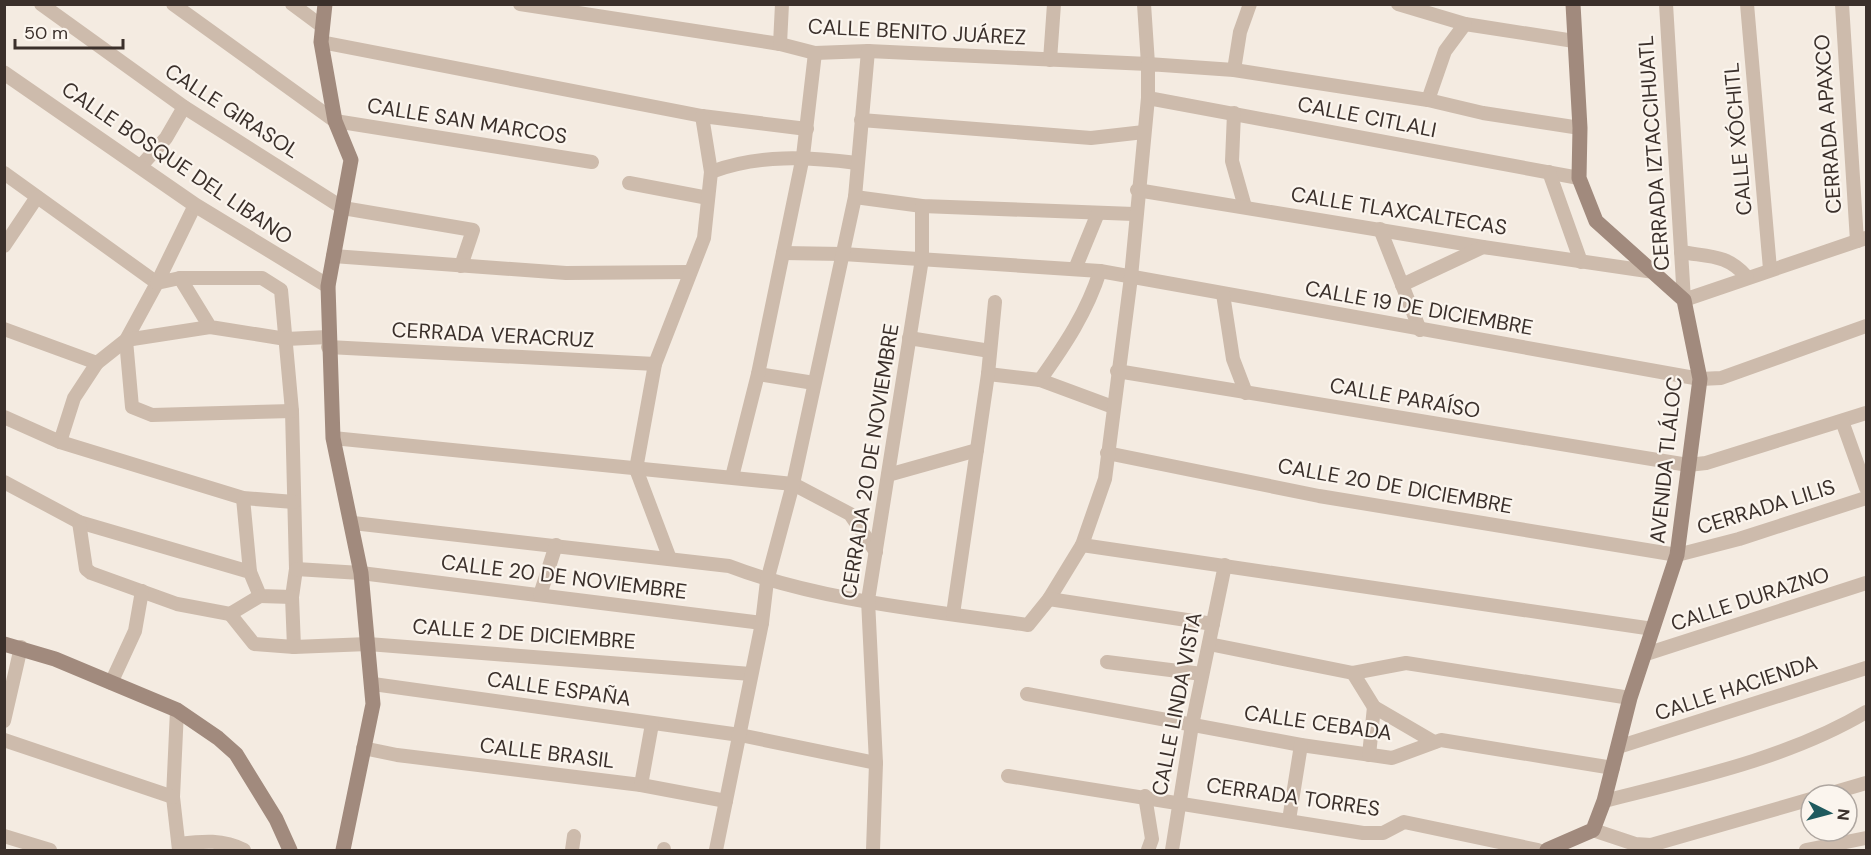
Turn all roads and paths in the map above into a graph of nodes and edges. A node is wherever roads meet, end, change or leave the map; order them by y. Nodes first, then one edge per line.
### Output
1 (41, 4) edge
2 (173, 4) edge
3 (292, 4) edge
4 (325, 4) edge
5 (519, 4) edge
6 (782, 4) edge
7 (1054, 4) edge
8 (1144, 4) edge
9 (1250, 4) edge
10 (1398, 4) edge
11 (1573, 4) edge
12 (1666, 4) edge
13 (1747, 4) edge
14 (1842, 4) edge
15 (1465, 24) junction
16 (322, 27) junction
17 (1574, 40) junction
18 (321, 42) junction
19 (780, 44) junction
20 (868, 51) junction
21 (815, 53) junction
22 (1050, 60) junction
23 (1148, 64) junction
24 (1234, 70) junction
25 (4, 73) edge
26 (1148, 98) junction
27 (1428, 100) junction
28 (184, 106) junction
29 (1234, 113) junction
30 (702, 116) junction
31 (861, 120) junction
32 (335, 121) junction
33 (1580, 128) junction
34 (807, 129) junction
35 (1144, 132) junction
36 (803, 156) junction
37 (592, 162) dead end
38 (858, 163) junction
39 (140, 167) junction
40 (711, 172) junction
41 (1549, 172) junction
42 (4, 173) edge
43 (1579, 178) junction
44 (629, 183) dead end
45 (1137, 190) junction
46 (37, 197) junction
47 (855, 197) junction
48 (708, 198) junction
49 (195, 205) junction
50 (922, 206) junction
51 (1245, 207) junction
52 (343, 208) junction
53 (1098, 213) junction
54 (1134, 214) junction
55 (1380, 228) junction
56 (1862, 239) edge
57 (4, 246) edge
58 (1483, 247) junction
59 (1682, 252) junction
60 (783, 253) junction
61 (843, 254) junction
62 (333, 256) junction
63 (922, 259) junction
64 (1581, 262) junction
65 (461, 266) junction
66 (1075, 269) junction
67 (1770, 270) junction
68 (1100, 271) junction
69 (689, 272) junction
70 (1654, 272) junction
71 (1131, 277) junction
72 (1747, 277) junction
73 (180, 278) junction
74 (157, 283) junction
75 (1402, 285) junction
76 (328, 286) junction
77 (1223, 294) junction
78 (1684, 300) junction
79 (995, 302) dead end
80 (1866, 326) edge
81 (210, 327) junction
82 (4, 329) edge
83 (1420, 330) junction
84 (909, 338) junction
85 (286, 339) junction
86 (126, 340) junction
87 (328, 342) junction
88 (990, 351) junction
89 (97, 363) junction
90 (655, 364) junction
91 (1117, 371) junction
92 (758, 374) junction
93 (988, 374) junction
94 (1700, 379) junction
95 (1040, 380) junction
96 (814, 383) junction
97 (1246, 393) junction
98 (1113, 407) junction
99 (292, 411) junction
100 (1866, 413) edge
101 (4, 417) edge
102 (1842, 421) junction
103 (333, 438) junction
104 (60, 442) junction
105 (977, 450) junction
106 (1107, 453) junction
107 (1688, 465) junction
108 (636, 469) junction
109 (888, 475) junction
110 (732, 477) junction
111 (4, 482) edge
112 (794, 484) junction
113 (1866, 488) edge
114 (243, 498) junction
115 (1866, 498) edge
116 (294, 502) junction
117 (79, 522) junction
118 (353, 523) junction
119 (556, 545) junction
120 (1082, 545) junction
121 (876, 552) junction
122 (1677, 555) junction
123 (670, 559) junction
124 (1225, 565) junction
125 (296, 569) junction
126 (250, 572) junction
127 (361, 573) junction
128 (767, 581) junction
129 (1866, 583) edge
130 (142, 591) junction
131 (540, 595) junction
132 (260, 596) junction
133 (292, 597) junction
134 (1049, 599) junction
135 (868, 600) junction
136 (230, 614) junction
137 (953, 614) junction
138 (762, 623) junction
139 (1213, 624) junction
140 (1653, 629) junction
141 (4, 644) edge
142 (368, 644) junction
143 (1209, 644) junction
144 (21, 647) junction
145 (294, 647) junction
146 (1646, 654) junction
147 (1107, 662) dead end
148 (1866, 668) edge
149 (1353, 673) junction
150 (751, 674) junction
151 (1202, 674) junction
152 (111, 683) junction
153 (373, 684) junction
154 (1027, 694) dead end
155 (1630, 698) junction
156 (1374, 707) junction
157 (177, 710) junction
158 (1866, 712) edge
159 (4, 721) edge
160 (652, 724) junction
161 (1192, 725) junction
162 (740, 735) junction
163 (4, 740) edge
164 (1434, 742) junction
165 (1301, 745) junction
166 (1618, 747) junction
167 (363, 748) junction
168 (1369, 755) junction
169 (876, 763) junction
170 (1613, 768) junction
171 (1008, 776) dead end
172 (641, 785) junction
173 (1145, 796) junction
174 (173, 797) junction
175 (726, 801) junction
176 (1180, 801) junction
177 (1604, 801) junction
178 (1799, 802) edge
179 (1289, 820) junction
180 (1593, 830) junction
181 (4, 836) edge
182 (574, 836) dead end
183 (1866, 838) edge
184 (179, 847) edge
185 (50, 850) edge
186 (244, 850) edge
187 (290, 850) edge
188 (343, 850) edge
189 (572, 850) edge
190 (716, 850) edge
191 (873, 850) edge
192 (1148, 850) edge
193 (1172, 850) edge
194 (1538, 850) edge
195 (1547, 850) edge
196 (1806, 850) edge

1 - 28 street, CALLE GIRASOL
2 - 32 street
3 - 16 street
4 - 16 main road
5 - 19 street, CALLE BENITO JUÁREZ
6 - 19 street
7 - 22 street
8 - 23 street
9 - 24 street
10 - 15 street
11 - 17 main road
12 - 59 street, CERRADA IZTACCIHUATL
13 - 67 street, CALLE XÓCHITL
14 - 56 street, CERRADA APAXCO
15 - 17 street
15 - 27 street
16 - 18 main road
17 - 33 main road
18 - 30 street
18 - 32 main road
19 - 21 street, CALLE BENITO JUÁREZ
20 - 21 street, CALLE BENITO JUÁREZ
20 - 22 street, CALLE BENITO JUÁREZ
20 - 31 street
21 - 34 street
22 - 23 street, CALLE BENITO JUÁREZ
23 - 24 street, CALLE BENITO JUÁREZ
23 - 26 street
24 - 27 street, CALLE BENITO JUÁREZ
25 - 39 street, CALLE BOSQUE DEL LIBANO
26 - 29 street, CALLE CITLALI
26 - 35 street
27 - 33 street, CALLE BENITO JUÁREZ
28 - 39 street
28 - 52 street, CALLE GIRASOL
29 - 41 street, CALLE CITLALI
29 - 51 street
30 - 34 street
30 - 40 street
31 - 35 street
31 - 38 street
32 - 37 street, CALLE SAN MARCOS
32 - 52 main road
33 - 43 main road
34 - 36 street
35 - 45 street
36 - 38 street
36 - 40 street
36 - 60 street
38 - 47 street
39 - 49 street, CALLE BOSQUE DEL LIBANO
40 - 48 street
41 - 43 street, CALLE CITLALI
41 - 64 street
42 - 46 street
43 - 70 main road
44 - 48 street
45 - 51 street, CALLE TLAXCALTECAS
45 - 54 street
46 - 57 street
46 - 74 street
47 - 50 street
47 - 61 street
48 - 69 street
49 - 74 street
49 - 76 street, CALLE BOSQUE DEL LIBANO
50 - 53 street
50 - 63 street, CERRADA 20 DE NOVIEMBRE
51 - 55 street, CALLE TLAXCALTECAS
52 - 62 main road
52 - 65 street
53 - 54 street
53 - 66 street
54 - 71 street
55 - 58 street, CALLE TLAXCALTECAS
55 - 75 street
56 - 67 street
58 - 64 street, CALLE TLAXCALTECAS
58 - 75 street
59 - 72 street
59 - 78 street, CERRADA IZTACCIHUATL
60 - 61 street, CALLE 19 DE DICIEMBRE
60 - 92 street
61 - 63 street, CALLE 19 DE DICIEMBRE
61 - 96 street
62 - 65 street
62 - 76 main road
63 - 66 street, CALLE 19 DE DICIEMBRE
63 - 84 street, CERRADA 20 DE NOVIEMBRE
64 - 70 street, CALLE TLAXCALTECAS
65 - 69 street
66 - 68 street, CALLE 19 DE DICIEMBRE
67 - 72 street
68 - 71 street, CALLE 19 DE DICIEMBRE
68 - 95 street
69 - 90 street
70 - 78 main road
71 - 77 street, CALLE 19 DE DICIEMBRE
71 - 91 street
72 - 78 street
73 - 74 street
73 - 81 street
73 - 85 street
74 - 86 street
75 - 83 street
76 - 87 main road
77 - 83 street, CALLE 19 DE DICIEMBRE
77 - 97 street
78 - 94 main road, AVENIDA TLÁLOC
79 - 88 street
80 - 94 street, CALLE 19 DE DICIEMBRE
81 - 85 street, CERRADA VERACRUZ
81 - 86 street, CERRADA VERACRUZ
82 - 89 street
83 - 94 street, CALLE 19 DE DICIEMBRE
84 - 88 street
84 - 109 street, CERRADA 20 DE NOVIEMBRE
85 - 87 street, CERRADA VERACRUZ
85 - 99 street
86 - 89 street
86 - 99 street
87 - 90 street, CERRADA VERACRUZ
87 - 103 main road
88 - 93 street
89 - 104 street
90 - 108 street
91 - 97 street, CALLE PARAÍSO
91 - 98 street
92 - 96 street
92 - 110 street
93 - 95 street
93 - 105 street
94 - 107 main road, AVENIDA TLÁLOC
95 - 98 street
96 - 112 street
97 - 107 street, CALLE PARAÍSO
98 - 106 street
99 - 116 street
100 - 102 street, CALLE PARAÍSO
101 - 104 street
102 - 107 street, CALLE PARAÍSO
102 - 113 street
103 - 108 street
103 - 118 main road
104 - 114 street
105 - 109 street
105 - 137 street
106 - 120 street
106 - 122 street, CALLE 20 DE DICIEMBRE
107 - 122 main road, AVENIDA TLÁLOC
108 - 110 street
108 - 123 street
109 - 121 street, CERRADA 20 DE NOVIEMBRE
110 - 112 street
111 - 117 street
112 - 121 street
112 - 128 street
114 - 116 street
114 - 126 street
115 - 122 street, CERRADA LILIS
116 - 125 street
117 - 126 street
117 - 130 street
118 - 119 street
118 - 127 main road
119 - 123 street
119 - 131 street
120 - 124 street
120 - 134 street
121 - 135 street, CERRADA 20 DE NOVIEMBRE
122 - 140 main road, AVENIDA TLÁLOC
123 - 128 street
124 - 139 street, CALLE LINDA VISTA
124 - 140 street
125 - 127 street, CALLE 20 DE NOVIEMBRE
125 - 133 street
126 - 132 street
127 - 131 street, CALLE 20 DE NOVIEMBRE
127 - 142 main road
128 - 135 street
128 - 138 street
129 - 146 street, CALLE DURAZNO
130 - 136 street
130 - 152 street
131 - 138 street, CALLE 20 DE NOVIEMBRE
132 - 133 street
132 - 136 street
133 - 145 street
134 - 137 street
134 - 139 street
135 - 137 street
135 - 169 street, CERRADA 20 DE NOVIEMBRE
136 - 145 street, CALLE 2 DE DICIEMBRE
138 - 150 street
139 - 143 street, CALLE LINDA VISTA
140 - 146 main road, AVENIDA TLÁLOC
141 - 144 main road
142 - 145 street, CALLE 2 DE DICIEMBRE
142 - 150 street, CALLE 2 DE DICIEMBRE
142 - 153 main road
143 - 149 street
143 - 151 street, CALLE LINDA VISTA
144 - 152 main road
144 - 159 street
146 - 155 main road, AVENIDA TLÁLOC
147 - 151 street
148 - 166 street, CALLE HACIENDA
149 - 155 street
149 - 156 street
150 - 162 street
151 - 161 street, CALLE LINDA VISTA
152 - 157 main road
153 - 160 street, CALLE ESPAÑA
153 - 167 main road
154 - 161 street, CALLE CEBADA
155 - 166 main road, AVENIDA TLÁLOC
156 - 164 street
156 - 168 street
157 - 174 street
157 - 187 main road
158 - 177 street
160 - 162 street, CALLE ESPAÑA
160 - 172 street
161 - 165 street, CALLE CEBADA
161 - 176 street, CALLE LINDA VISTA
162 - 169 street, CALLE ESPAÑA
162 - 175 street
163 - 174 street
164 - 168 street, CALLE CEBADA
164 - 170 street, CALLE CEBADA
165 - 168 street, CALLE CEBADA
165 - 179 street
166 - 170 main road, AVENIDA TLÁLOC
167 - 172 street, CALLE BRASIL
167 - 188 main road
169 - 191 street, CERRADA 20 DE NOVIEMBRE
170 - 177 main road, AVENIDA TLÁLOC
171 - 173 street, CERRADA TORRES
172 - 175 street, CALLE BRASIL
173 - 176 street, CERRADA TORRES
173 - 192 street
174 - 184 street
175 - 190 street
176 - 179 street, CERRADA TORRES
176 - 193 street, CALLE LINDA VISTA
177 - 180 main road, AVENIDA TLÁLOC
178 - 180 street
179 - 194 street, CERRADA TORRES
180 - 195 main road
181 - 185 street
182 - 189 street
183 - 196 street
184 - 186 street

